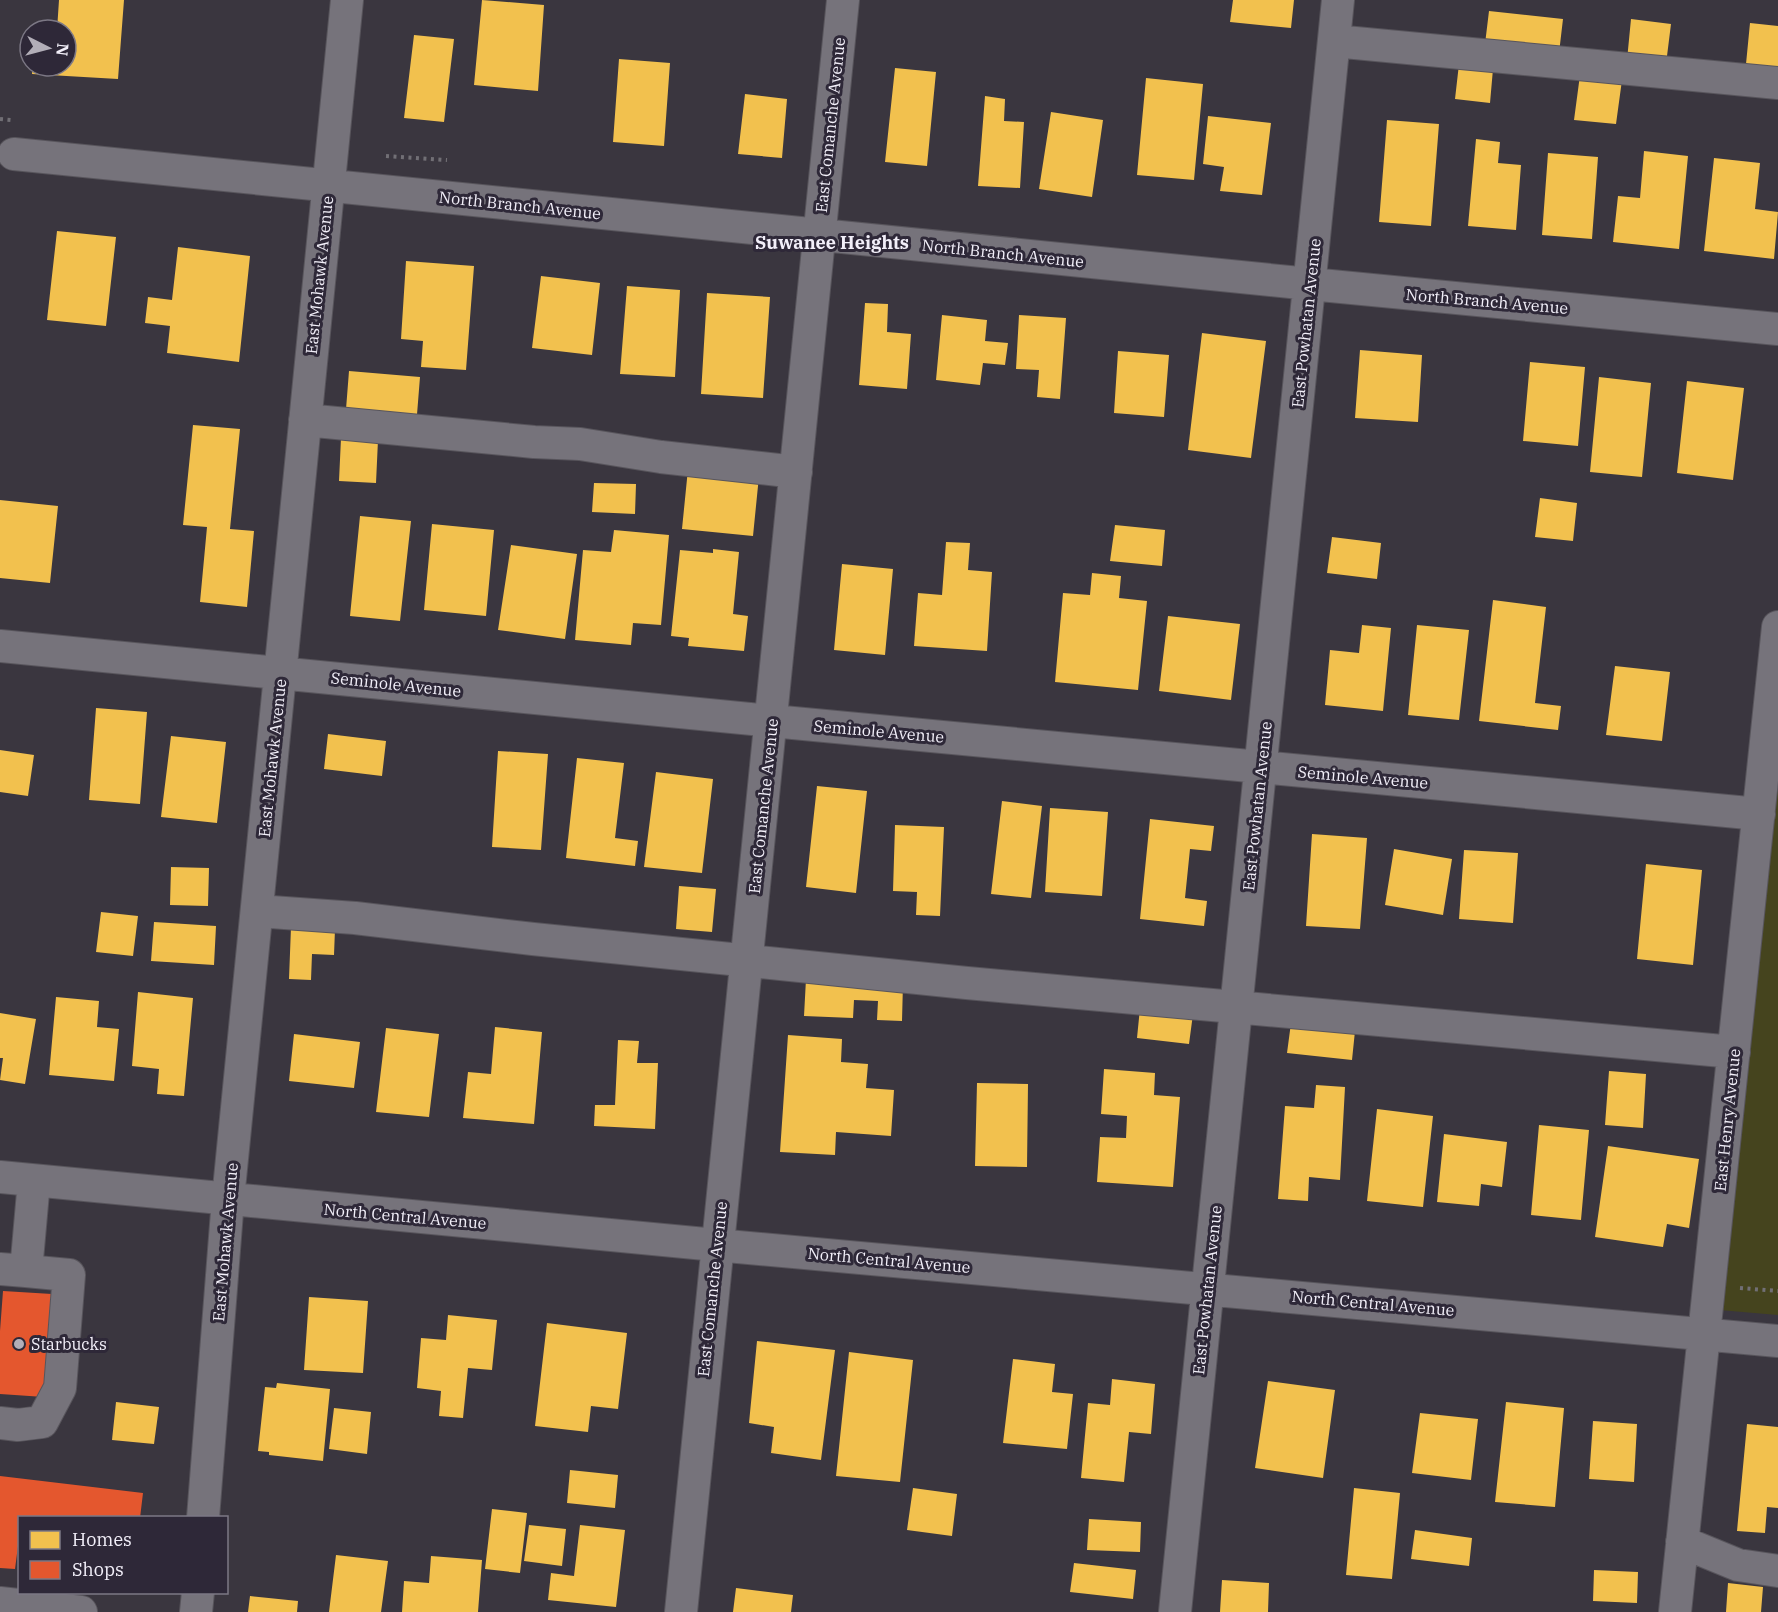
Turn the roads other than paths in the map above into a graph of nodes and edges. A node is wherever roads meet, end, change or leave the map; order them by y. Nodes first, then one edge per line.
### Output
1 (347, 0) edge
2 (843, 0) edge
3 (1338, 0) edge
4 (1334, 41) junction
5 (1778, 83) edge
6 (14, 154) dead end
7 (328, 186) junction
8 (818, 234) junction
9 (1310, 284) junction
10 (1778, 329) edge
11 (305, 420) junction
12 (795, 472) junction
13 (1778, 627) edge
14 (0, 646) edge
15 (280, 673) junction
16 (772, 721) junction
17 (1261, 767) junction
18 (1771, 774) edge
19 (1759, 814) junction
20 (257, 911) junction
21 (746, 961) junction
22 (1236, 1007) junction
23 (1734, 1052) junction
24 (0, 1178) edge
25 (34, 1181) junction
26 (228, 1199) junction
27 (717, 1245) junction
28 (13, 1270) edge
29 (1208, 1288) junction
30 (1705, 1334) junction
31 (1778, 1341) edge
32 (0, 1423) edge
33 (203, 1516) edge
34 (1682, 1542) junction
35 (1778, 1571) edge
36 (198, 1594) edge
37 (0, 1603) edge
38 (81, 1612) edge
39 (196, 1612) edge
40 (681, 1612) edge
41 (1175, 1612) edge
42 (1675, 1612) edge

1 - 7 street, East Mohawk Avenue
2 - 8 street, East Comanche Avenue
3 - 4 street, East Powhatan Avenue
4 - 5 street
4 - 9 street, East Powhatan Avenue
6 - 7 street, North Branch Avenue
7 - 8 street, North Branch Avenue
7 - 11 street, East Mohawk Avenue
8 - 9 street, North Branch Avenue
8 - 12 street, East Comanche Avenue
9 - 10 street, North Branch Avenue
9 - 17 street, East Powhatan Avenue
11 - 12 street
11 - 15 street, East Mohawk Avenue
12 - 16 street, East Comanche Avenue
13 - 18 street, East Henry Avenue
14 - 15 street, Seminole Avenue
15 - 16 street, Seminole Avenue
15 - 20 street, East Mohawk Avenue
16 - 17 street, Seminole Avenue
16 - 21 street, East Comanche Avenue
17 - 19 street, Seminole Avenue
17 - 22 street, East Powhatan Avenue
18 - 19 street, East Henry Avenue
19 - 23 street, East Henry Avenue
20 - 21 street
20 - 26 street, East Mohawk Avenue
21 - 22 street
21 - 27 street, East Comanche Avenue
22 - 23 street
22 - 29 street, East Powhatan Avenue
23 - 30 street, East Henry Avenue
24 - 25 street, North Central Avenue
25 - 26 street, North Central Avenue
25 - 28 street
26 - 27 street, North Central Avenue
26 - 33 street, East Mohawk Avenue
27 - 29 street, North Central Avenue
27 - 40 street, East Comanche Avenue
28 - 32 street
29 - 30 street, North Central Avenue
29 - 41 street, East Powhatan Avenue
30 - 31 street, North Central Avenue
30 - 34 street, East Henry Avenue
34 - 35 street
34 - 42 street, East Henry Avenue
36 - 39 street
37 - 38 street

